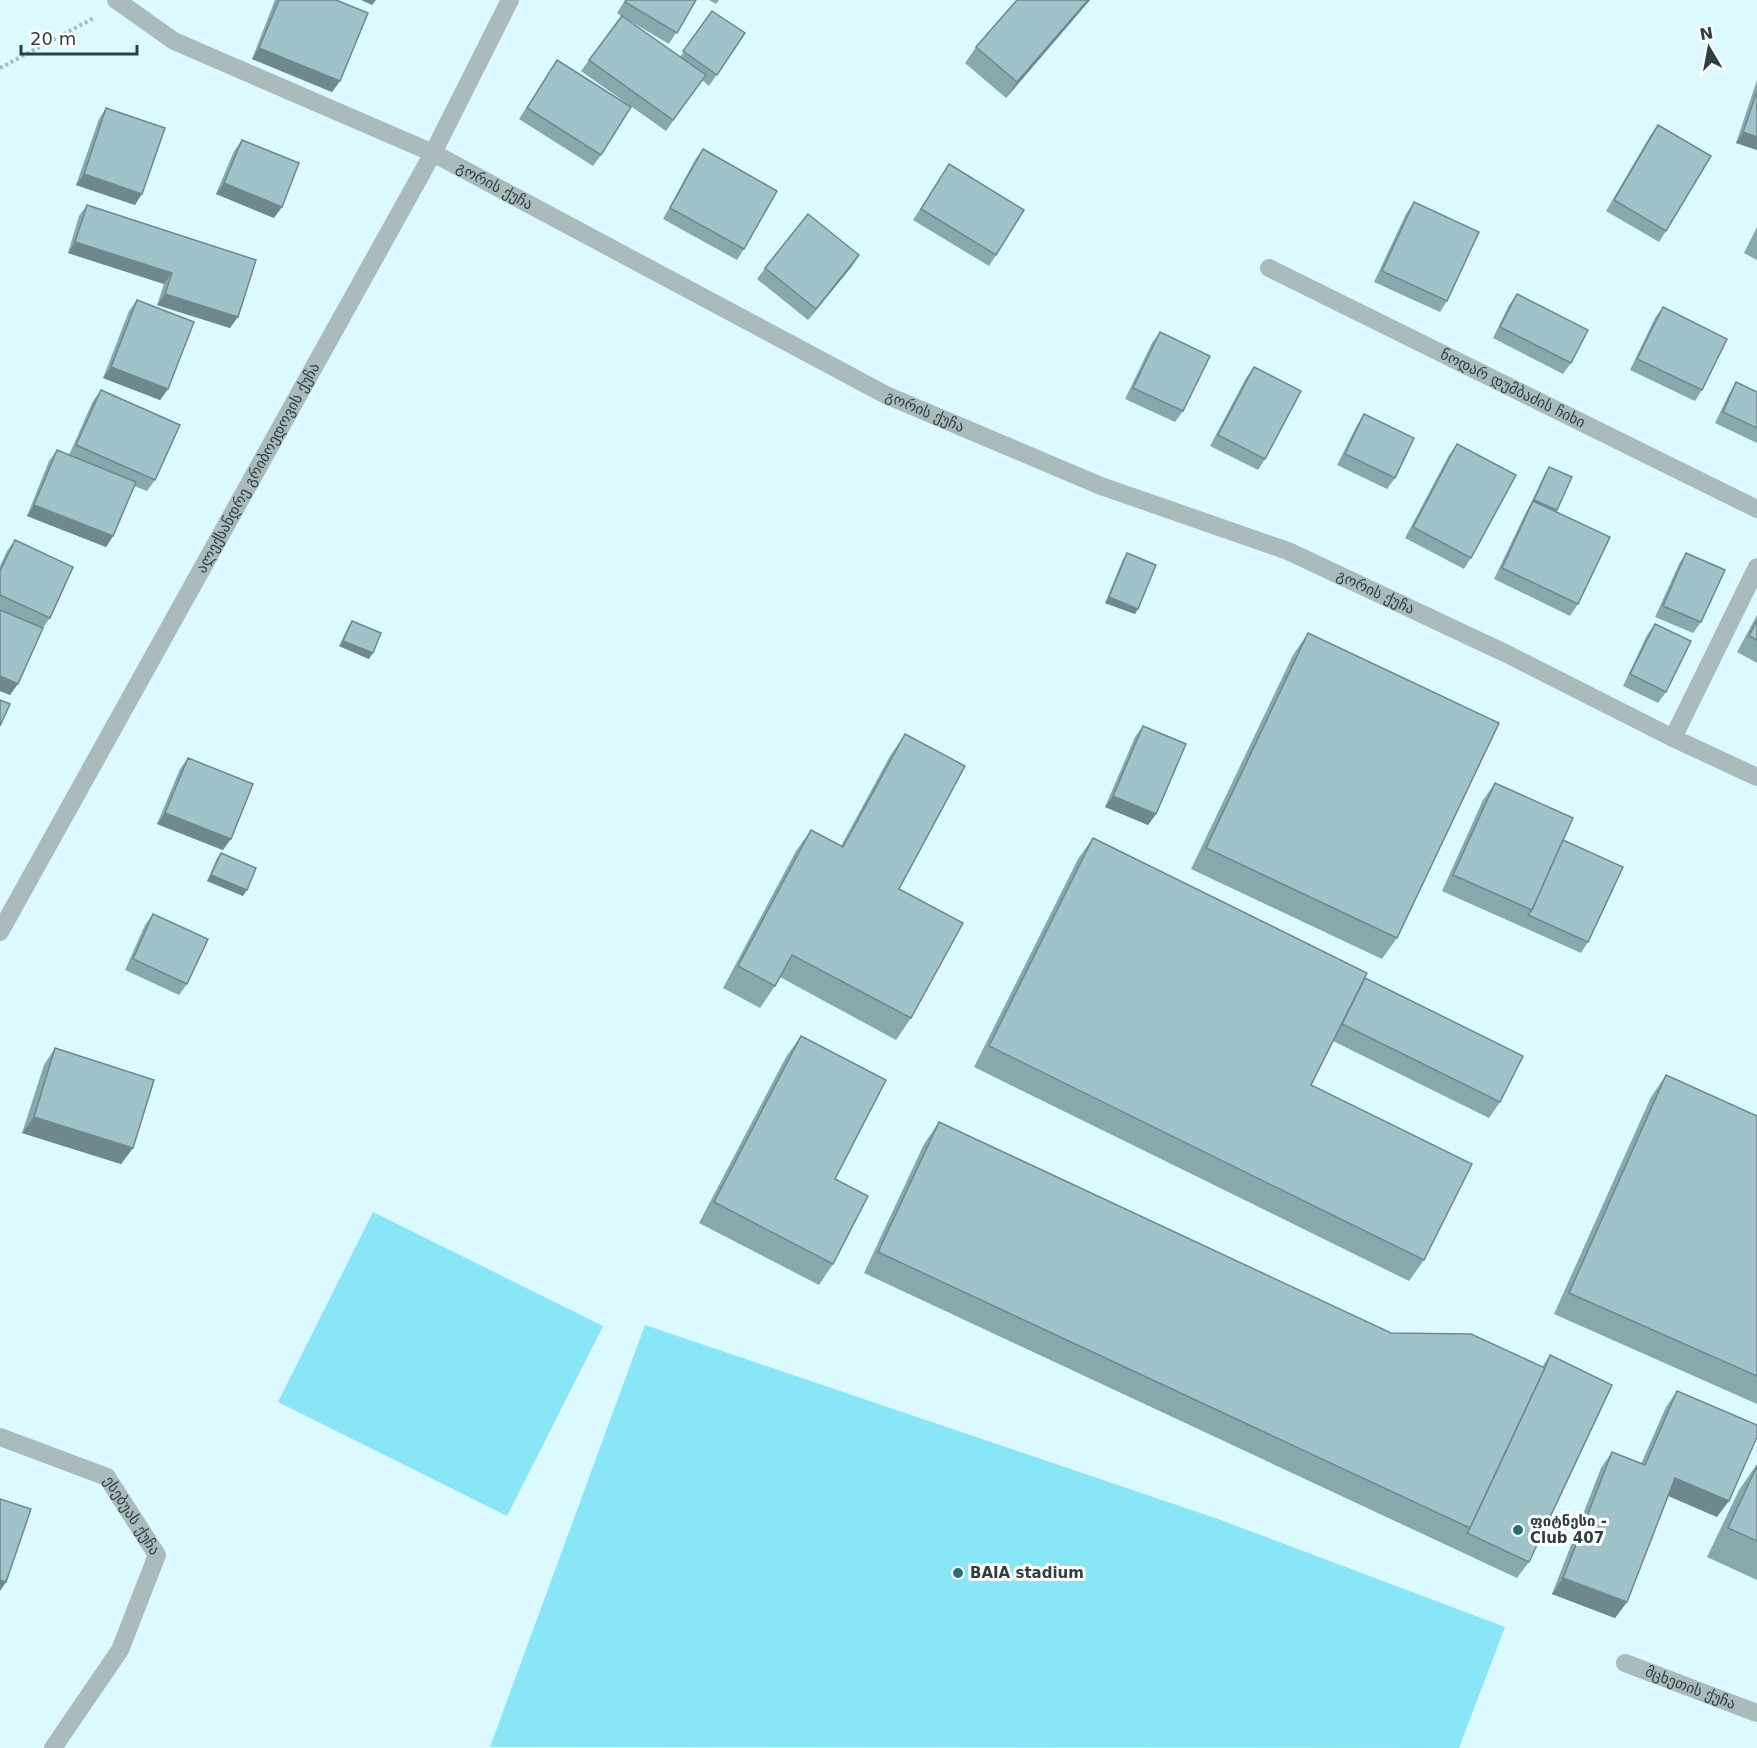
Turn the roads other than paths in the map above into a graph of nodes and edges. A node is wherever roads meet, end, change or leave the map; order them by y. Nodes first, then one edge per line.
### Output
1 (510, 0) edge
2 (118, 2) edge
3 (433, 153) junction
4 (1269, 267) dead end
5 (1757, 509) edge
6 (1757, 567) edge
7 (1673, 738) junction
8 (1757, 777) edge
9 (0, 932) edge
10 (0, 1437) edge
11 (1625, 1663) dead end
12 (1757, 1713) edge
13 (53, 1748) edge

1 - 3 street, ალექსანდრე გრიბოედოვის ქუჩა
2 - 3 street, გორის ქუჩა
3 - 7 street, გორის ქუჩა
3 - 9 street, ალექსანდრე გრიბოედოვის ქუჩა
4 - 5 street, ნოდარ დუმბაძის ჩიხი
6 - 7 street
7 - 8 street, გორის ქუჩა
10 - 13 street, ესებუას ქუჩა
11 - 12 street, მცხეთის ქუჩა

